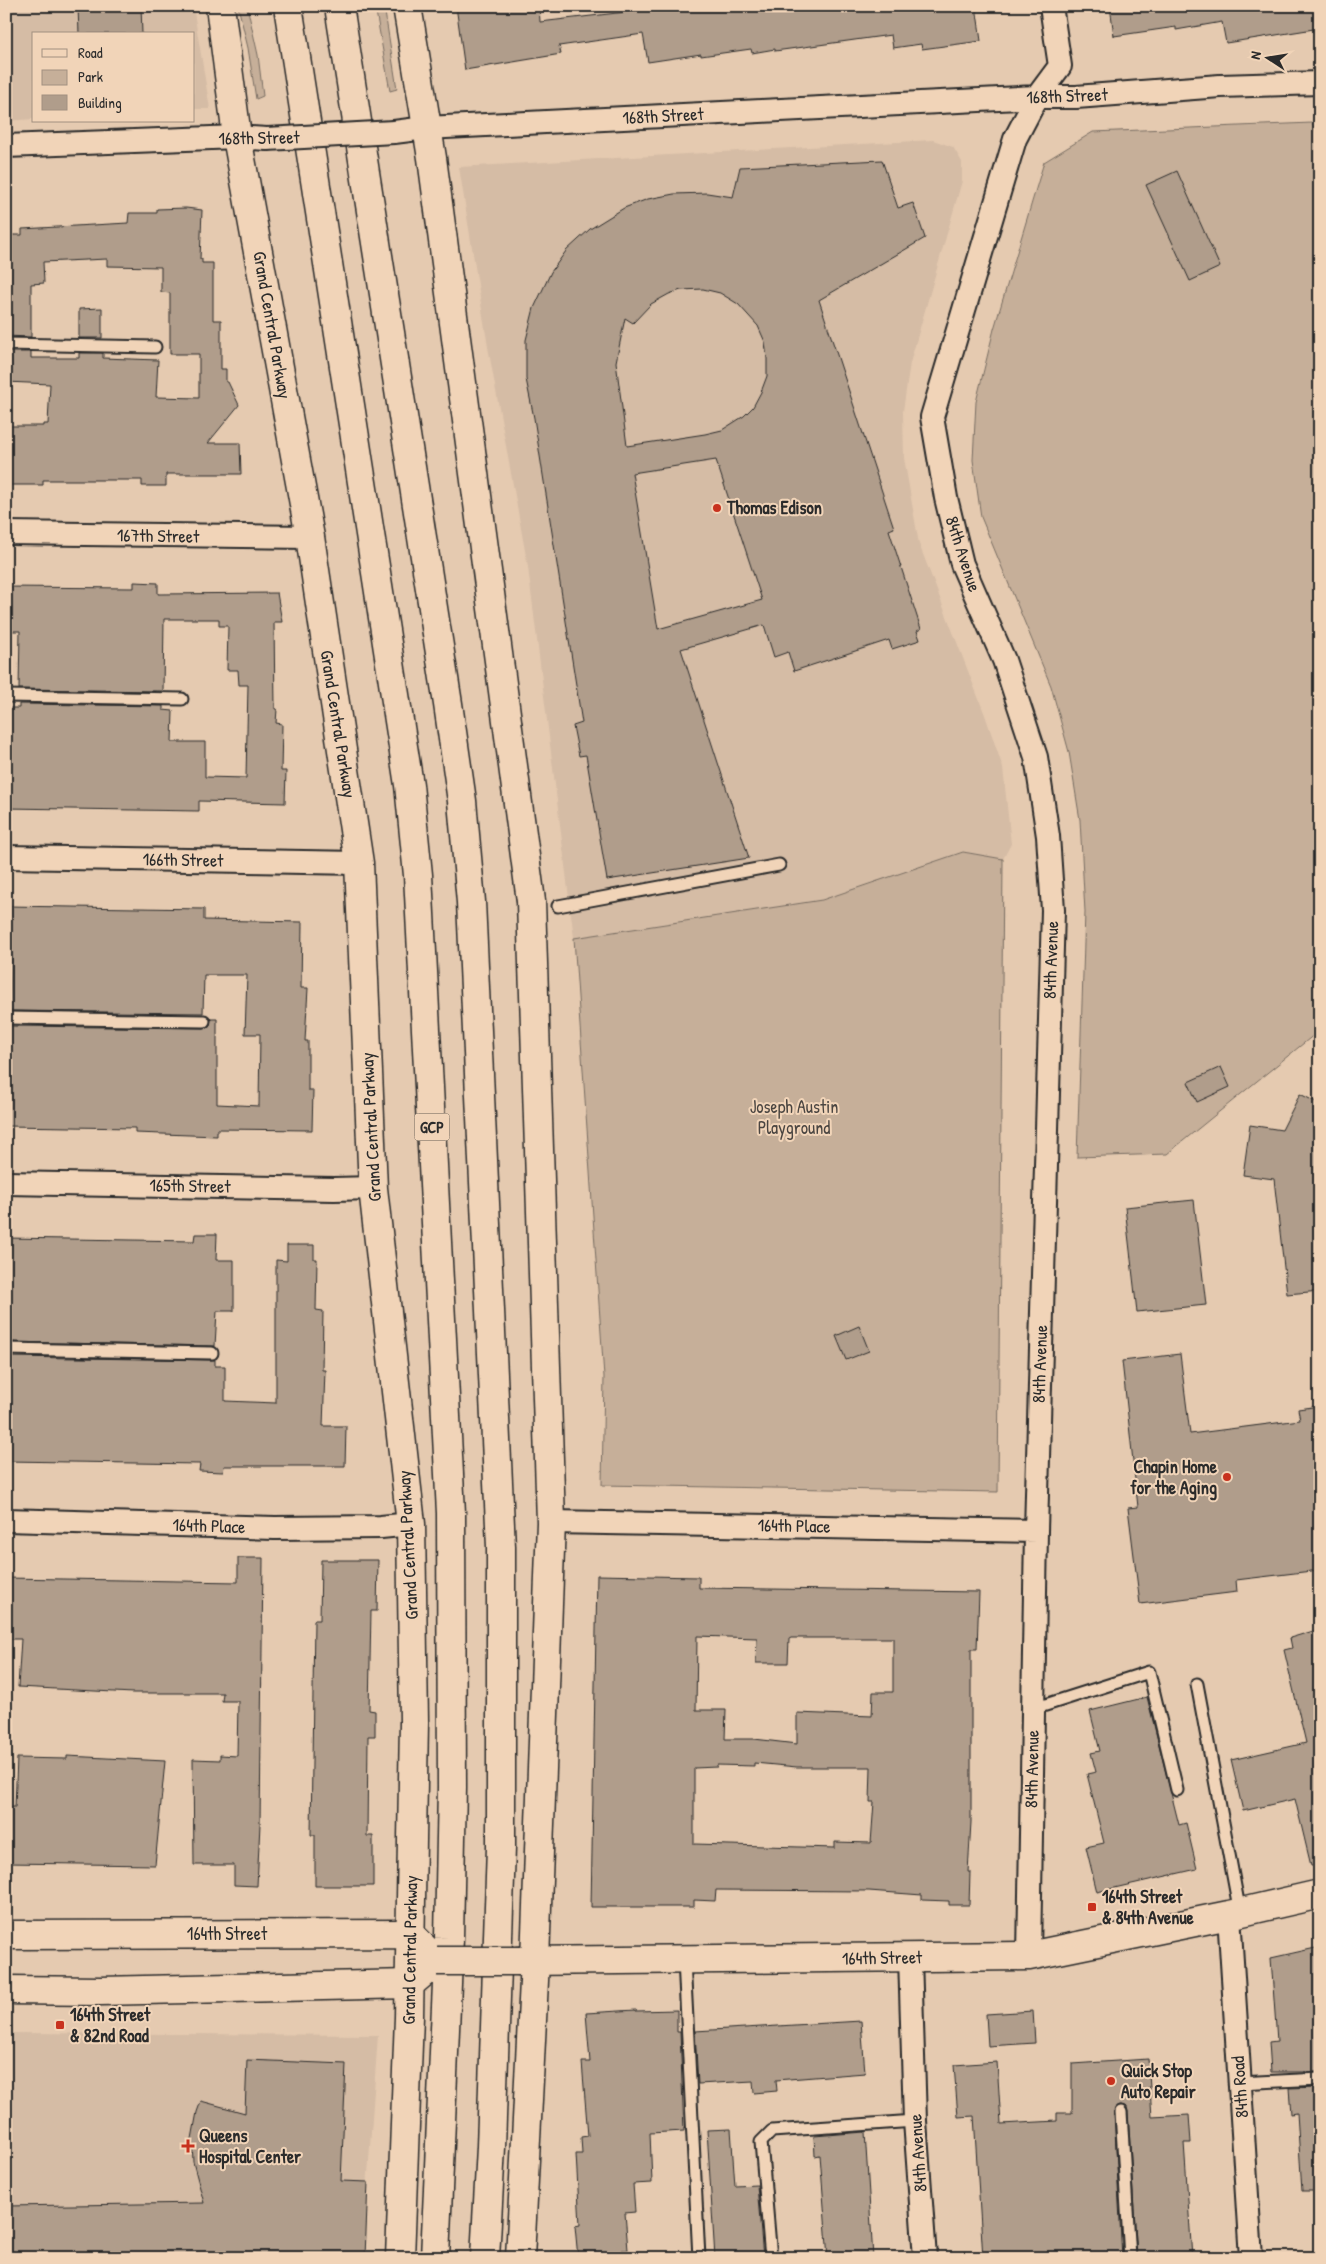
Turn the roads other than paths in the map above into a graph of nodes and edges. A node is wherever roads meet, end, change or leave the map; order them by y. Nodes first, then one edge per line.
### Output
1 (220, 6) edge
2 (288, 6) edge
3 (339, 6) edge
4 (407, 6) edge
5 (1051, 6) edge
6 (1320, 83) edge
7 (1037, 97) junction
8 (426, 128) junction
9 (237, 138) junction
10 (6, 146) edge
11 (6, 344) edge
12 (155, 346) dead end
13 (6, 533) edge
14 (310, 537) junction
15 (6, 696) edge
16 (182, 699) dead end
17 (6, 857) edge
18 (359, 863) junction
19 (779, 865) dead end
20 (558, 906) dead end
21 (6, 1018) edge
22 (204, 1021) dead end
23 (6, 1183) edge
24 (373, 1188) junction
25 (6, 1349) edge
26 (212, 1353) dead end
27 (6, 1520) edge
28 (551, 1522) junction
29 (411, 1524) junction
30 (1036, 1531) junction
31 (1197, 1684) dead end
32 (1033, 1709) junction
33 (1178, 1790) dead end
34 (1320, 1894) edge
35 (1235, 1914) junction
36 (410, 1934) junction
37 (6, 1935) edge
38 (1029, 1956) junction
39 (910, 1957) junction
40 (684, 1960) junction
41 (437, 1961) junction
42 (528, 1961) junction
43 (410, 1984) junction
44 (6, 1990) edge
45 (1320, 2079) edge
46 (1240, 2084) junction
47 (1120, 2112) dead end
48 (915, 2121) junction
49 (400, 2258) edge
50 (435, 2258) edge
51 (485, 2258) edge
52 (520, 2258) edge
53 (699, 2258) edge
54 (771, 2258) edge
55 (925, 2258) edge
56 (1130, 2258) edge
57 (1251, 2258) edge

1 - 9 main road, Grand Central Parkway
2 - 50 main road, GCP
3 - 51 main road
4 - 8 main road
5 - 7 street, 84th Avenue
6 - 7 street, 168th Street
7 - 8 street, 168th Street
7 - 30 street, 84th Avenue
8 - 9 street, 168th Street, bridge
8 - 28 main road
9 - 10 street, 168th Street
9 - 14 main road, Grand Central Parkway
11 - 12 lane
13 - 14 street, 167th Street
14 - 18 main road, Grand Central Parkway
15 - 16 lane
17 - 18 street, 166th Street
18 - 24 main road, Grand Central Parkway
19 - 20 lane
21 - 22 lane
23 - 24 street, 165th Street
24 - 29 main road, Grand Central Parkway
25 - 26 lane
27 - 29 street, 164th Place
28 - 30 street, 164th Place
28 - 42 main road
29 - 36 main road, Grand Central Parkway
30 - 32 street, 84th Avenue
31 - 35 lane
32 - 33 lane
32 - 38 street, 84th Avenue
34 - 35 main road, 164th Street
35 - 38 main road, 164th Street
35 - 46 street, 84th Road
36 - 37 main road, 164th Street
36 - 41 main road
36 - 43 main road, Grand Central Parkway
38 - 39 main road, 164th Street
39 - 40 main road, 164th Street
39 - 48 street, 84th Avenue
40 - 42 main road, 164th Street
40 - 53 lane
41 - 42 main road, 164th Street, bridge
41 - 43 main road
42 - 52 main road
43 - 44 main road
43 - 49 main road, Grand Central Parkway
45 - 46 lane
46 - 57 street, 84th Road
47 - 56 lane
48 - 54 lane
48 - 55 street, 84th Avenue

